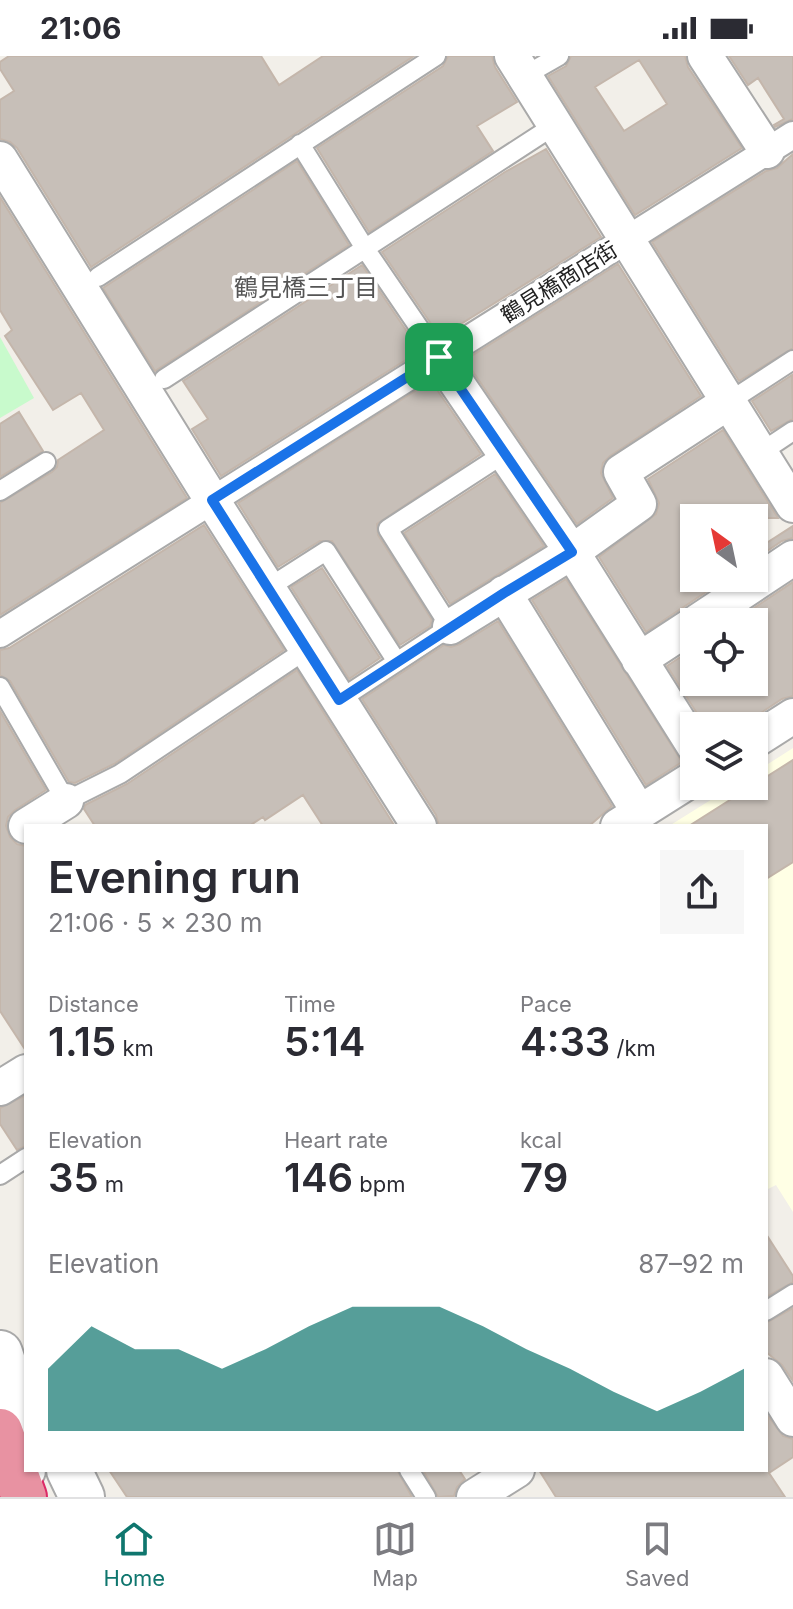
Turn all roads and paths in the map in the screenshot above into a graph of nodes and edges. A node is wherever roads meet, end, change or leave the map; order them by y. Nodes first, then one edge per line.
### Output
1 (436, 56) edge
2 (559, 56) edge
3 (705, 56) edge
4 (518, 66) edge
5 (555, 125) junction
6 (780, 143) edge
7 (300, 144) junction
8 (0, 159) edge
9 (626, 240) junction
10 (366, 250) junction
11 (98, 277) dead end
12 (439, 357) junction
13 (793, 360) edge
14 (164, 379) dead end
15 (730, 401) junction
16 (793, 431) edge
17 (505, 453) junction
18 (760, 453) junction
19 (46, 462) dead end
20 (0, 491) edge
21 (212, 500) junction
22 (793, 505) edge
23 (572, 552) junction
24 (793, 558) edge
25 (268, 588) junction
26 (504, 593) junction
27 (718, 608) edge
28 (450, 627) junction
29 (680, 633) edge
30 (0, 634) edge
31 (307, 649) junction
32 (639, 660) junction
33 (397, 662) junction
34 (0, 687) edge
35 (339, 700) junction
36 (793, 716) edge
37 (680, 724) edge
38 (768, 732) edge
39 (680, 787) edge
40 (66, 801) junction
41 (628, 819) edge
42 (29, 824) edge
43 (415, 824) edge
44 (24, 827) edge
45 (0, 843) edge
46 (24, 1073) edge
47 (0, 1088) edge
48 (24, 1159) edge
49 (0, 1175) edge
50 (793, 1294) edge
51 (768, 1310) edge
52 (12, 1378) edge
53 (768, 1379) edge
54 (793, 1419) edge
55 (0, 1431) edge
56 (0, 1452) edge
57 (70, 1472) edge
58 (410, 1472) edge
59 (513, 1472) edge
60 (21, 1497) edge
61 (34, 1497) edge
62 (82, 1497) edge
63 (426, 1497) edge
64 (474, 1497) edge

1 - 7 lane
2 - 4 lane
3 - 6 street
4 - 5 street
5 - 9 street
5 - 10 lane
6 - 9 street, 鶴見橋商店街
7 - 10 lane
7 - 11 lane
8 - 21 street
9 - 12 street, 鶴見橋商店街
9 - 15 street
10 - 12 lane
10 - 14 lane
12 - 17 street
12 - 21 street, 鶴見橋商店街
13 - 15 lane
15 - 18 street
15 - 23 street
16 - 18 lane
17 - 23 street
17 - 28 lane
18 - 22 street
19 - 20 lane
21 - 25 street
21 - 30 street, 鶴見橋商店街
23 - 26 street
23 - 32 street
24 - 27 street
25 - 31 street
25 - 33 lane
26 - 28 street
26 - 41 street
28 - 33 lane
29 - 32 street
31 - 35 street
31 - 40 lane
32 - 37 street
33 - 35 lane
34 - 40 lane
35 - 43 street
36 - 38 street
39 - 41 street
40 - 42 street
44 - 45 street
46 - 47 street
48 - 49 lane
50 - 51 lane
52 - 61 street
53 - 54 street
55 - 60 highway
56 - 60 highway
57 - 62 street
58 - 63 lane
59 - 64 street

